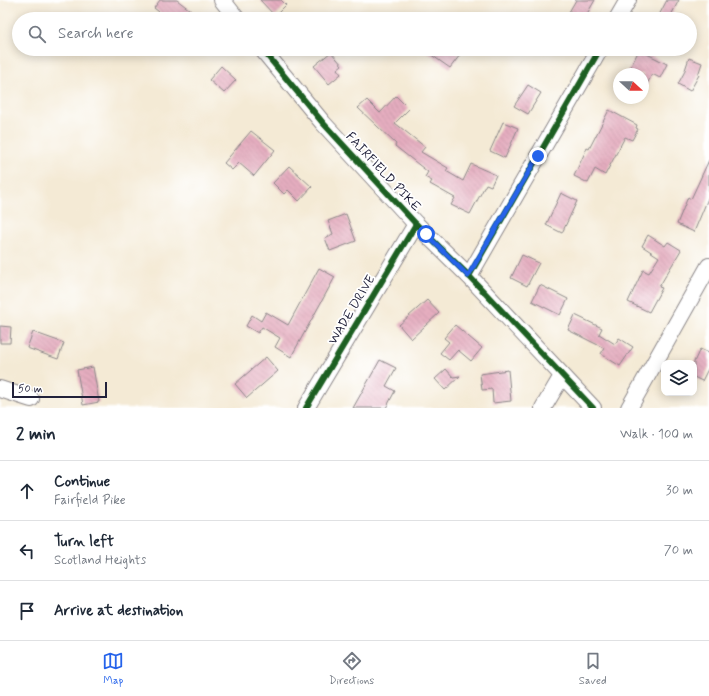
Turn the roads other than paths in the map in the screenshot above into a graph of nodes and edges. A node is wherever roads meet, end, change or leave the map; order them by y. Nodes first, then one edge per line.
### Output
1 (222, 0) edge
2 (628, 0) edge
3 (231, 12) edge
4 (622, 12) edge
5 (268, 56) edge
6 (596, 56) edge
7 (416, 224) junction
8 (709, 266) edge
9 (468, 276) junction
10 (562, 376) junction
11 (0, 389) edge
12 (31, 399) dead end
13 (306, 408) edge
14 (543, 408) edge
15 (593, 408) edge
16 (629, 408) edge

1 - 3 street
2 - 4 street
5 - 7 street, FAIRFIELD PIKE
6 - 9 street
7 - 9 street, FAIRFIELD PIKE
7 - 13 street, WADE DRIVE
8 - 16 street
9 - 10 street, FAIRFIELD PIKE
10 - 14 street
10 - 15 street, FAIRFIELD PIKE
11 - 12 street

